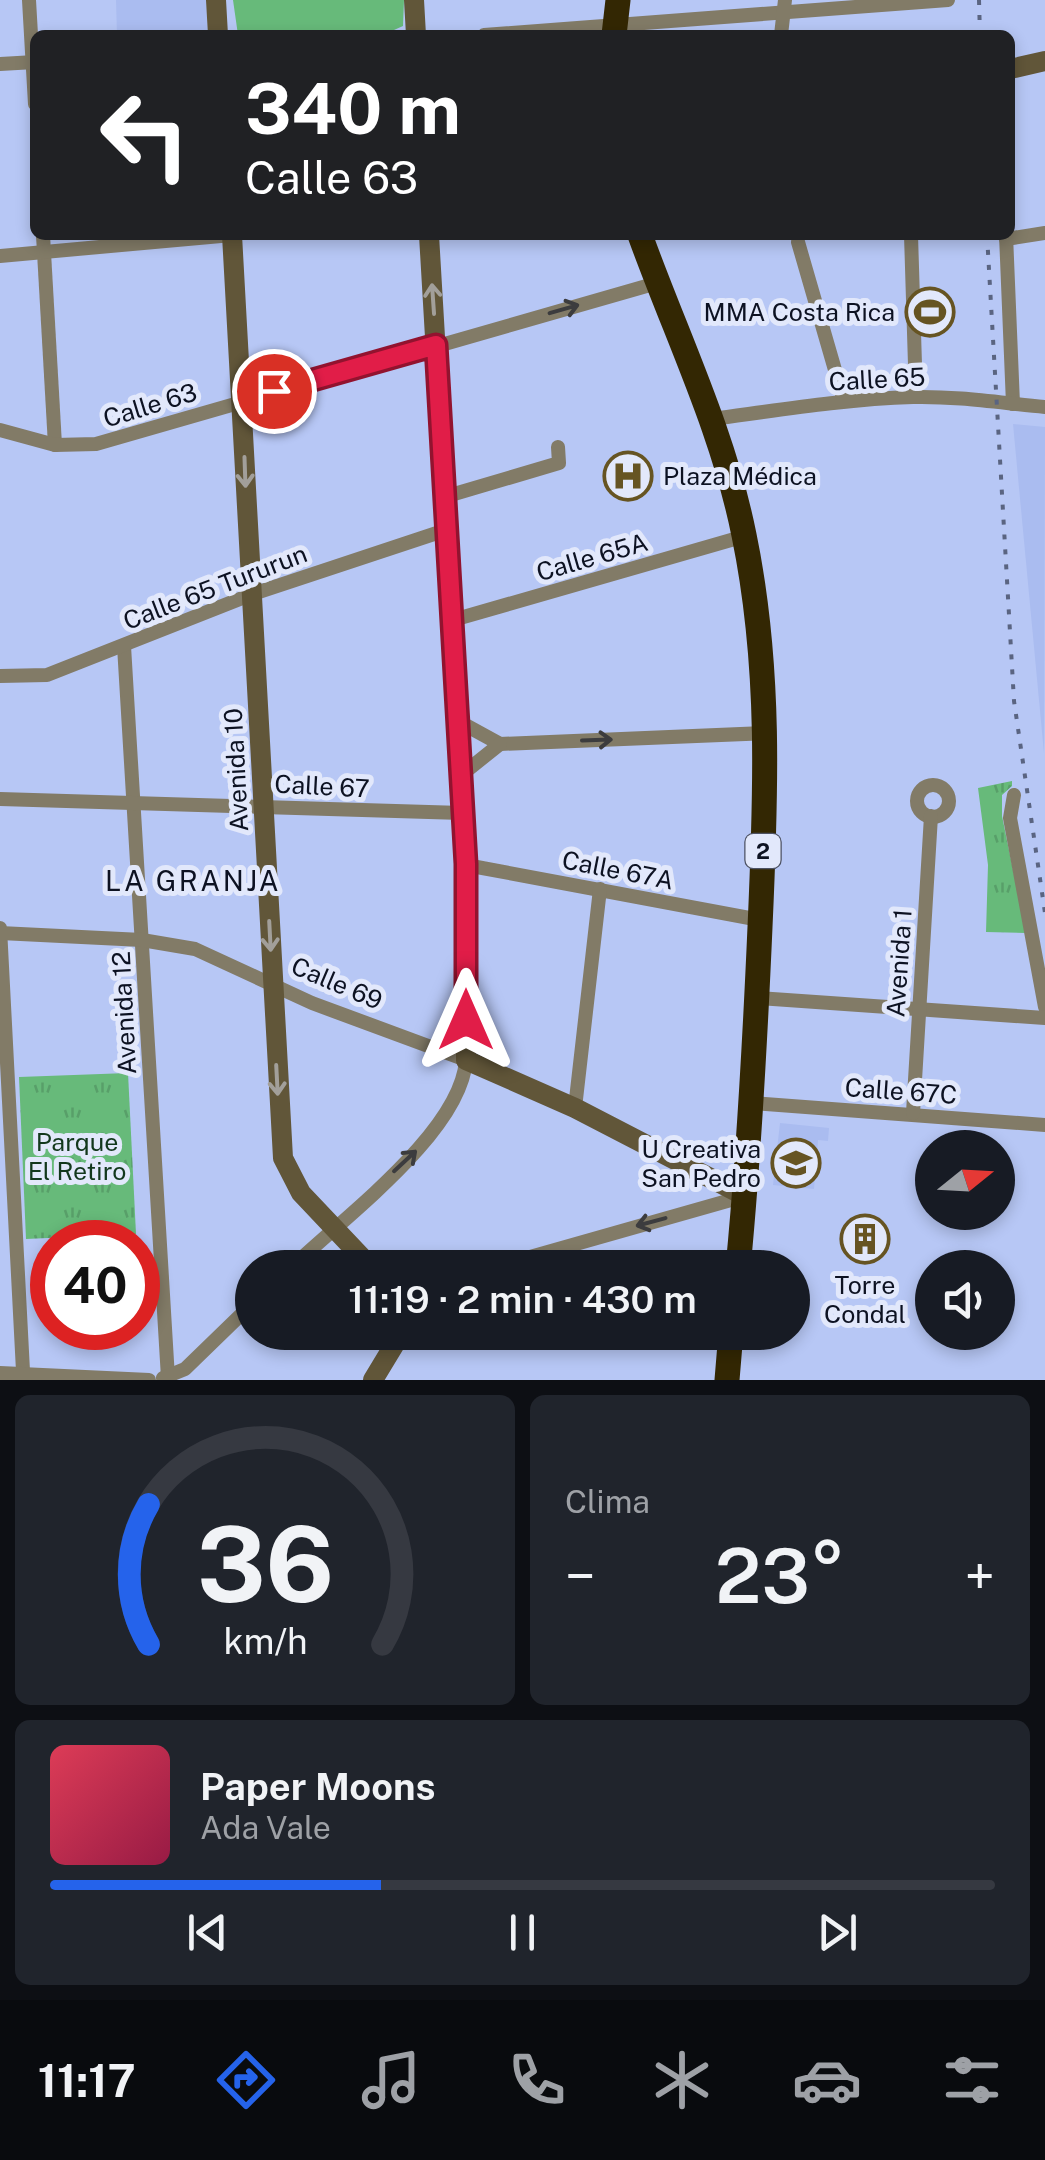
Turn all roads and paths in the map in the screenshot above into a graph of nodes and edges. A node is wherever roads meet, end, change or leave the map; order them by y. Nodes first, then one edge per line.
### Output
1 (29, 0) edge
2 (216, 0) edge
3 (414, 0) edge
4 (618, 0) edge
5 (948, 0) edge
6 (784, 7) edge
7 (31, 30) edge
8 (218, 30) edge
9 (416, 30) edge
10 (614, 30) edge
11 (621, 30) edge
12 (1042, 57) edge
13 (30, 62) edge
14 (0, 64) edge
15 (1015, 67) edge
16 (1045, 234) edge
17 (1015, 236) edge
18 (43, 240) edge
19 (180, 240) edge
20 (232, 240) edge
21 (429, 240) edge
22 (642, 240) edge
23 (911, 240) edge
24 (1006, 240) edge
25 (798, 242) dead end
26 (44, 253) junction
27 (0, 256) edge
28 (657, 283) junction
29 (436, 345) junction
30 (916, 397) junction
31 (242, 401) junction
32 (844, 401) junction
33 (1012, 404) junction
34 (1045, 408) edge
35 (712, 419) junction
36 (0, 430) edge
37 (55, 445) junction
38 (558, 447) dead end
39 (444, 497) junction
40 (446, 530) junction
41 (744, 536) junction
42 (250, 595) junction
43 (453, 620) junction
44 (124, 646) junction
45 (0, 676) edge
46 (458, 721) junction
47 (767, 733) junction
48 (500, 744) junction
49 (460, 776) junction
50 (1014, 795) dead end
51 (0, 799) edge
52 (133, 804) junction
53 (264, 806) junction
54 (462, 813) junction
55 (931, 816) dead end
56 (466, 864) junction
57 (600, 889) junction
58 (760, 920) junction
59 (0, 931) edge
60 (142, 940) junction
61 (272, 983) junction
62 (757, 998) junction
63 (1045, 1008) edge
64 (918, 1010) junction
65 (1045, 1018) edge
66 (466, 1060) junction
67 (753, 1103) junction
68 (575, 1108) junction
69 (913, 1113) junction
70 (1045, 1125) edge
71 (5, 1134) edge
72 (745, 1196) junction
73 (334, 1228) junction
74 (310, 1250) edge
75 (355, 1250) edge
76 (554, 1250) edge
77 (740, 1250) edge
78 (235, 1320) edge
79 (391, 1350) edge
80 (730, 1350) edge
81 (24, 1371) junction
82 (0, 1373) edge
83 (168, 1378) junction
84 (150, 1380) edge
85 (373, 1380) edge
86 (727, 1380) edge

1 - 7 street
2 - 8 street
3 - 9 street
4 - 10 highway
5 - 6 street
6 - 11 street
12 - 15 street
13 - 14 street
16 - 17 street
18 - 26 street
19 - 26 street
20 - 31 street, Avenida 10
29 -> 21 street
22 - 28 highway, 2
23 - 30 street
24 - 33 street
25 - 32 street
26 - 27 street
26 - 37 street
29 -> 28 street, Calle 63
28 - 35 highway, 2
29 - 31 street, Calle 63
29 - 39 street
30 - 32 street, Calle 65
30 - 33 street, Calle 65
31 - 37 street, Calle 63
31 -> 42 street, Avenida 10
32 - 35 street, Calle 65
33 - 34 street, Calle 65
35 - 41 highway, 2
36 - 37 street, Calle 63
38 - 39 street
39 - 40 street
40 - 42 street, Calle 65 Tururun
40 - 43 street
41 - 43 street, Calle 65A
41 - 47 highway, 2
42 - 44 street, Calle 65 Tururun
42 - 53 street, Avenida 10
43 - 46 street
44 - 45 street, Calle 65 Tururun
44 - 52 street, Avenida 12
46 - 48 street
46 - 49 street
48 -> 47 street
47 - 58 highway, 2
48 - 49 street
49 - 54 street
50 - 63 street
51 - 52 street, Calle 67
52 - 53 street, Calle 67
52 - 60 street, Avenida 12
53 - 54 street, Calle 67
53 -> 61 street, Avenida 10
54 - 56 street
55 - 64 street, Avenida 1
56 - 57 street, Calle 67A
56 - 66 street
57 - 58 street, Calle 67A
57 - 68 street
58 - 62 highway, 2
59 - 60 street, Calle 69
59 - 71 street
60 - 61 street, Calle 69
60 - 83 street, Avenida 12
61 - 66 street, Calle 69
61 -> 73 street, Avenida 10
62 - 64 street
62 - 67 highway, 2
64 - 65 street
64 - 69 street, Avenida 1
66 - 68 street, Calle 69
73 -> 66 street
67 - 69 street, Calle 67C
67 - 72 highway, 2
68 - 72 street, Calle 69
69 - 70 street, Calle 67C
71 - 81 street
72 -> 76 street
72 - 77 highway, 2
73 - 74 street
73 - 75 street, Avenida 10
78 - 83 street
79 - 85 street
80 - 86 highway
81 - 82 street
81 - 84 street
83 - 84 street

